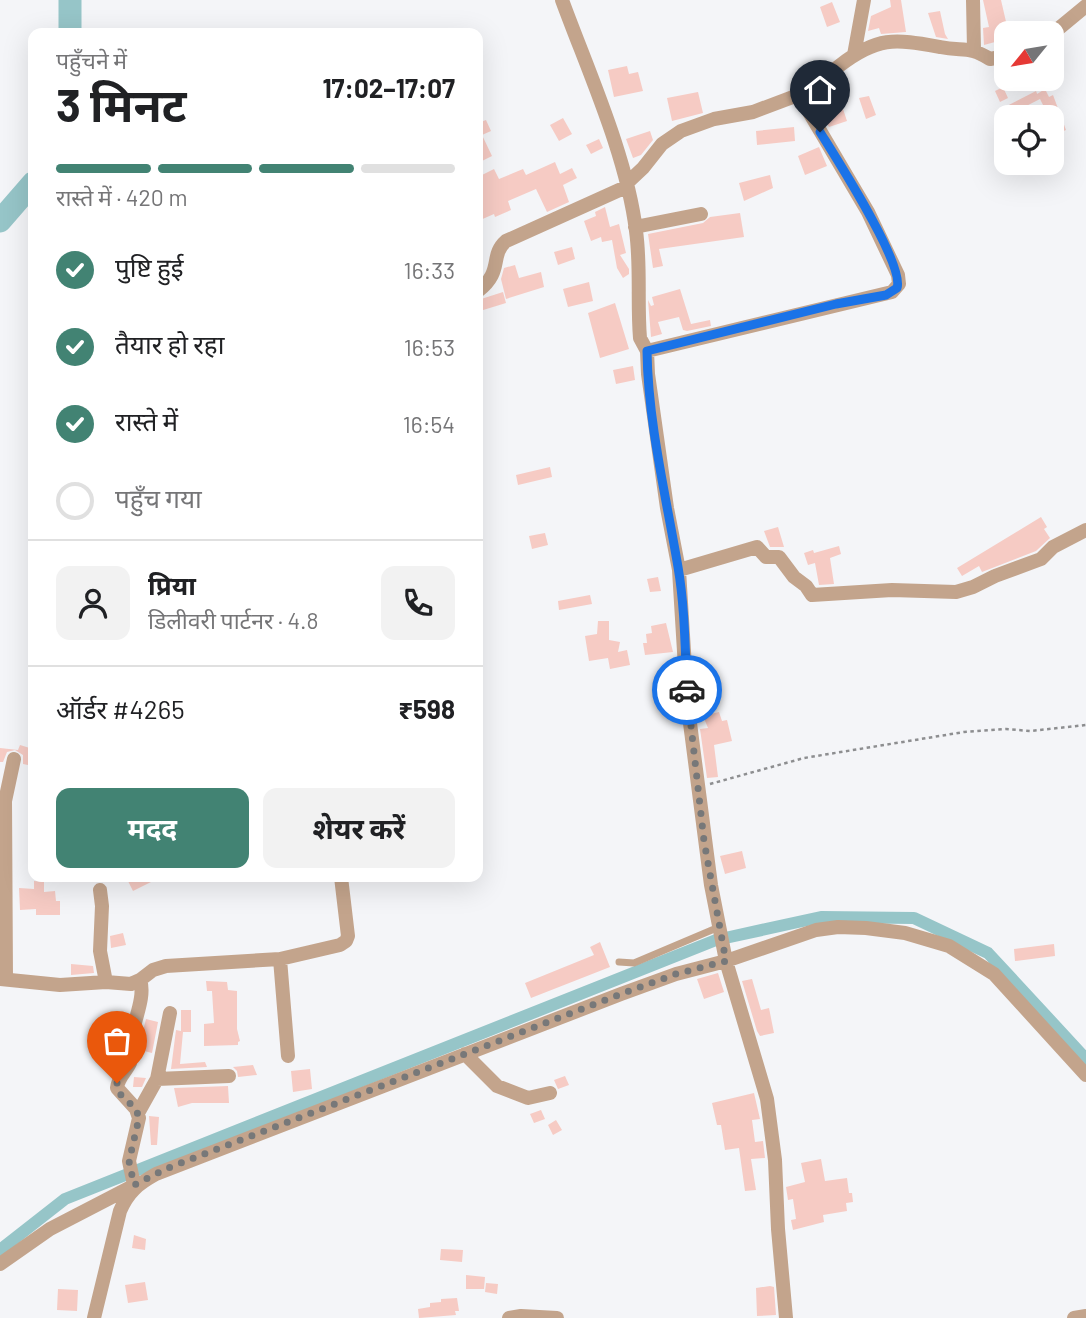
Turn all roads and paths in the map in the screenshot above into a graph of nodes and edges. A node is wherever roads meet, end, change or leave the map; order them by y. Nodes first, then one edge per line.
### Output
1 (562, 0) edge
2 (864, 0) edge
3 (973, 0) edge
4 (1086, 6) edge
5 (1064, 24) edge
6 (974, 49) junction
7 (854, 55) junction
8 (994, 58) edge
9 (814, 89) junction
10 (626, 185) junction
11 (701, 214) dead end
12 (635, 226) junction
13 (483, 286) edge
14 (647, 351) junction
15 (1086, 530) edge
16 (678, 570) junction
17 (1086, 725) edge
18 (14, 759) dead end
19 (697, 779) junction
20 (2, 864) edge
21 (342, 882) edge
22 (100, 890) dead end
23 (719, 929) junction
24 (724, 955) junction
25 (280, 959) junction
26 (620, 962) dead end
27 (3, 979) edge
28 (140, 980) junction
29 (106, 982) junction
30 (170, 1013) dead end
31 (465, 1054) junction
32 (288, 1056) dead end
33 (229, 1076) dead end
34 (1086, 1076) edge
35 (157, 1079) junction
36 (550, 1093) dead end
37 (138, 1113) junction
38 (134, 1179) junction
39 (0, 1264) edge
40 (1086, 1315) edge
41 (94, 1318) edge
42 (509, 1318) edge
43 (557, 1318) edge
44 (786, 1318) edge
45 (1074, 1318) edge

1 - 10 street
2 - 7 street
3 - 6 street
4 - 5 street
6 - 7 street
6 - 8 street
7 - 9 street
9 - 10 street
9 - 14 street
10 - 12 street
10 - 13 street
11 - 12 street
12 - 14 street
14 - 16 street
15 - 16 street
16 - 19 street
17 - 19 path
18 - 20 street
19 - 23 street
20 - 27 street
21 - 25 street
22 - 29 street
23 - 24 street
23 - 26 lane
24 - 31 street
24 - 34 street
24 - 44 street
25 - 28 street
25 - 32 street
27 - 29 street
28 - 29 street
28 - 37 street
30 - 35 street
31 - 36 street
31 - 38 street
33 - 35 street
35 - 37 street
37 - 38 street
38 - 39 street
38 - 41 street
40 - 45 street
42 - 43 street

